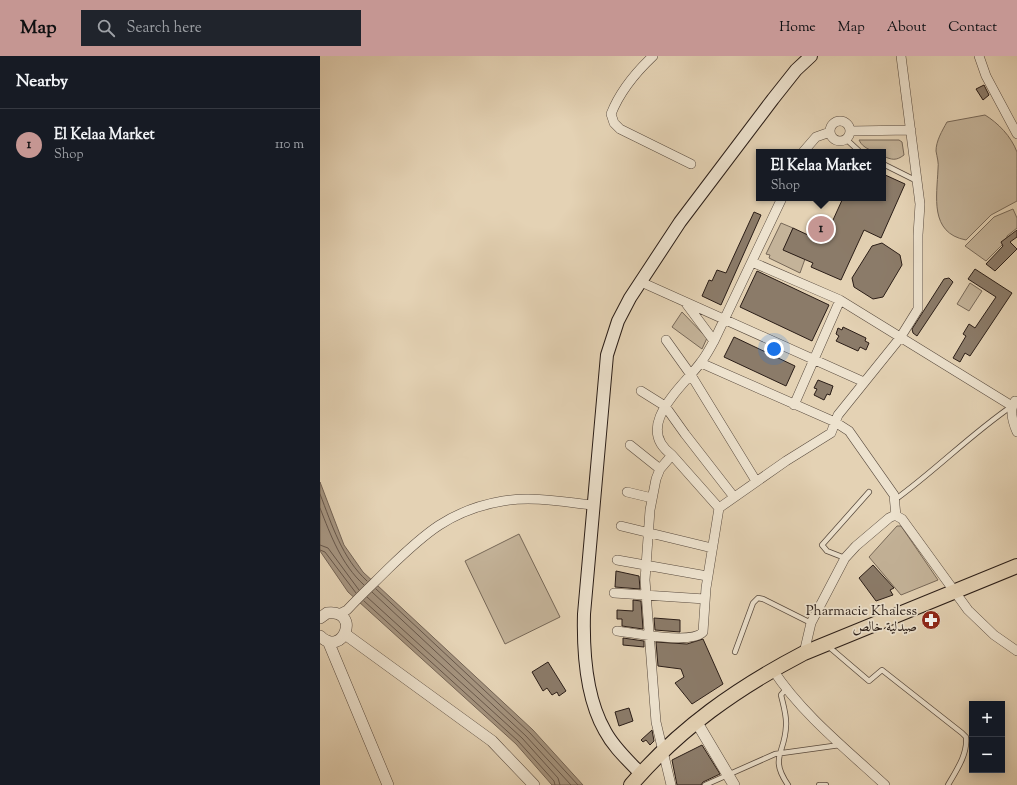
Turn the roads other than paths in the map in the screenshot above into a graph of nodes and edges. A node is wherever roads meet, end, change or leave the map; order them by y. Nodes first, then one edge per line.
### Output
1 (653, 56) edge
2 (811, 56) edge
3 (901, 56) edge
4 (979, 56) edge
5 (911, 130) junction
6 (830, 132) junction
7 (1017, 134) edge
8 (848, 135) junction
9 (806, 149) edge
10 (858, 149) edge
11 (691, 164) dead end
12 (886, 165) edge
13 (917, 180) junction
14 (781, 201) edge
15 (752, 262) junction
16 (641, 282) junction
17 (840, 300) junction
18 (684, 301) junction
19 (725, 319) junction
20 (900, 338) junction
21 (666, 340) dead end
22 (714, 341) junction
23 (814, 358) junction
24 (701, 362) junction
25 (691, 375) junction
26 (864, 382) junction
27 (641, 391) dead end
28 (1015, 402) edge
29 (794, 405) junction
30 (665, 406) junction
31 (835, 422) junction
32 (1017, 432) edge
33 (630, 445) dead end
34 (672, 455) junction
35 (660, 469) junction
36 (756, 481) junction
37 (627, 492) dead end
38 (869, 492) dead end
39 (734, 497) junction
40 (652, 498) junction
41 (896, 499) junction
42 (593, 505) junction
43 (719, 508) junction
44 (896, 516) junction
45 (621, 526) dead end
46 (648, 532) junction
47 (712, 548) junction
48 (845, 558) junction
49 (616, 560) dead end
50 (645, 565) junction
51 (1017, 566) edge
52 (708, 576) junction
53 (953, 591) junction
54 (614, 593) dead end
55 (646, 596) junction
56 (705, 599) junction
57 (335, 612) edge
58 (811, 623) junction
59 (617, 631) dead end
60 (345, 634) junction
61 (648, 635) junction
62 (323, 639) edge
63 (825, 644) junction
64 (735, 652) dead end
65 (1017, 652) edge
66 (804, 653) junction
67 (773, 670) junction
68 (786, 689) junction
69 (696, 721) junction
70 (841, 745) junction
71 (663, 750) junction
72 (781, 753) junction
73 (641, 774) junction
74 (728, 774) junction
75 (388, 785) edge
76 (534, 785) edge
77 (631, 785) edge
78 (671, 785) edge
79 (704, 785) edge
80 (734, 785) edge
81 (788, 785) edge
82 (819, 785) edge
83 (826, 785) edge
84 (885, 785) edge
85 (948, 785) edge

1 - 11 street
2 - 16 main road
3 - 5 street
4 - 7 street
5 - 8 street
5 - 13 street
6 - 8 street
6 - 8 street
6 - 9 street
8 - 10 lane
12 - 13 lane
13 - 20 street
14 - 15 street
15 - 17 street
15 - 19 street
16 - 18 street
16 - 42 main road
17 - 20 street
17 - 23 street
18 - 19 street
18 - 22 street
19 - 22 street
19 - 23 street
20 - 26 street
20 - 28 street
21 - 25 street
22 - 24 street
23 - 26 street
23 - 29 street
24 - 25 street
24 - 29 street
25 - 30 street
25 - 36 street
26 - 31 street
27 - 30 street
28 - 32 street
28 - 41 lane
29 - 31 street
30 - 34 street
30 - 39 street
31 - 36 street
31 - 41 street
33 - 35 street
34 - 35 street
34 - 43 street
35 - 40 street
36 - 39 street
37 - 40 street
38 - 48 lane
39 - 43 street
40 - 46 street
41 - 44 street
42 - 57 street
42 - 73 main road
43 - 47 street
44 - 48 street
44 - 53 street
45 - 46 street
46 - 47 street
46 - 50 street
47 - 52 street
48 - 58 street
49 - 50 street
50 - 52 street
50 - 55 street
51 - 53 main road
52 - 56 street
53 - 63 main road
53 - 65 street
54 - 55 street
55 - 56 street
55 - 61 street
56 - 61 street
57 - 60 street
58 - 64 lane
58 - 66 street
59 - 61 street
60 - 62 street
60 - 76 street
61 - 71 street
62 - 75 street
63 - 66 main road
63 - 85 lane
66 - 67 main road
67 - 68 street
67 - 69 main road
68 - 70 street
68 - 72 lane
69 - 71 main road
69 - 74 street
70 - 72 lane
70 - 84 street
71 - 73 main road
71 - 78 street
72 - 74 lane
72 - 81 lane
73 - 77 main road
74 - 79 lane
74 - 80 street
82 - 83 lane

